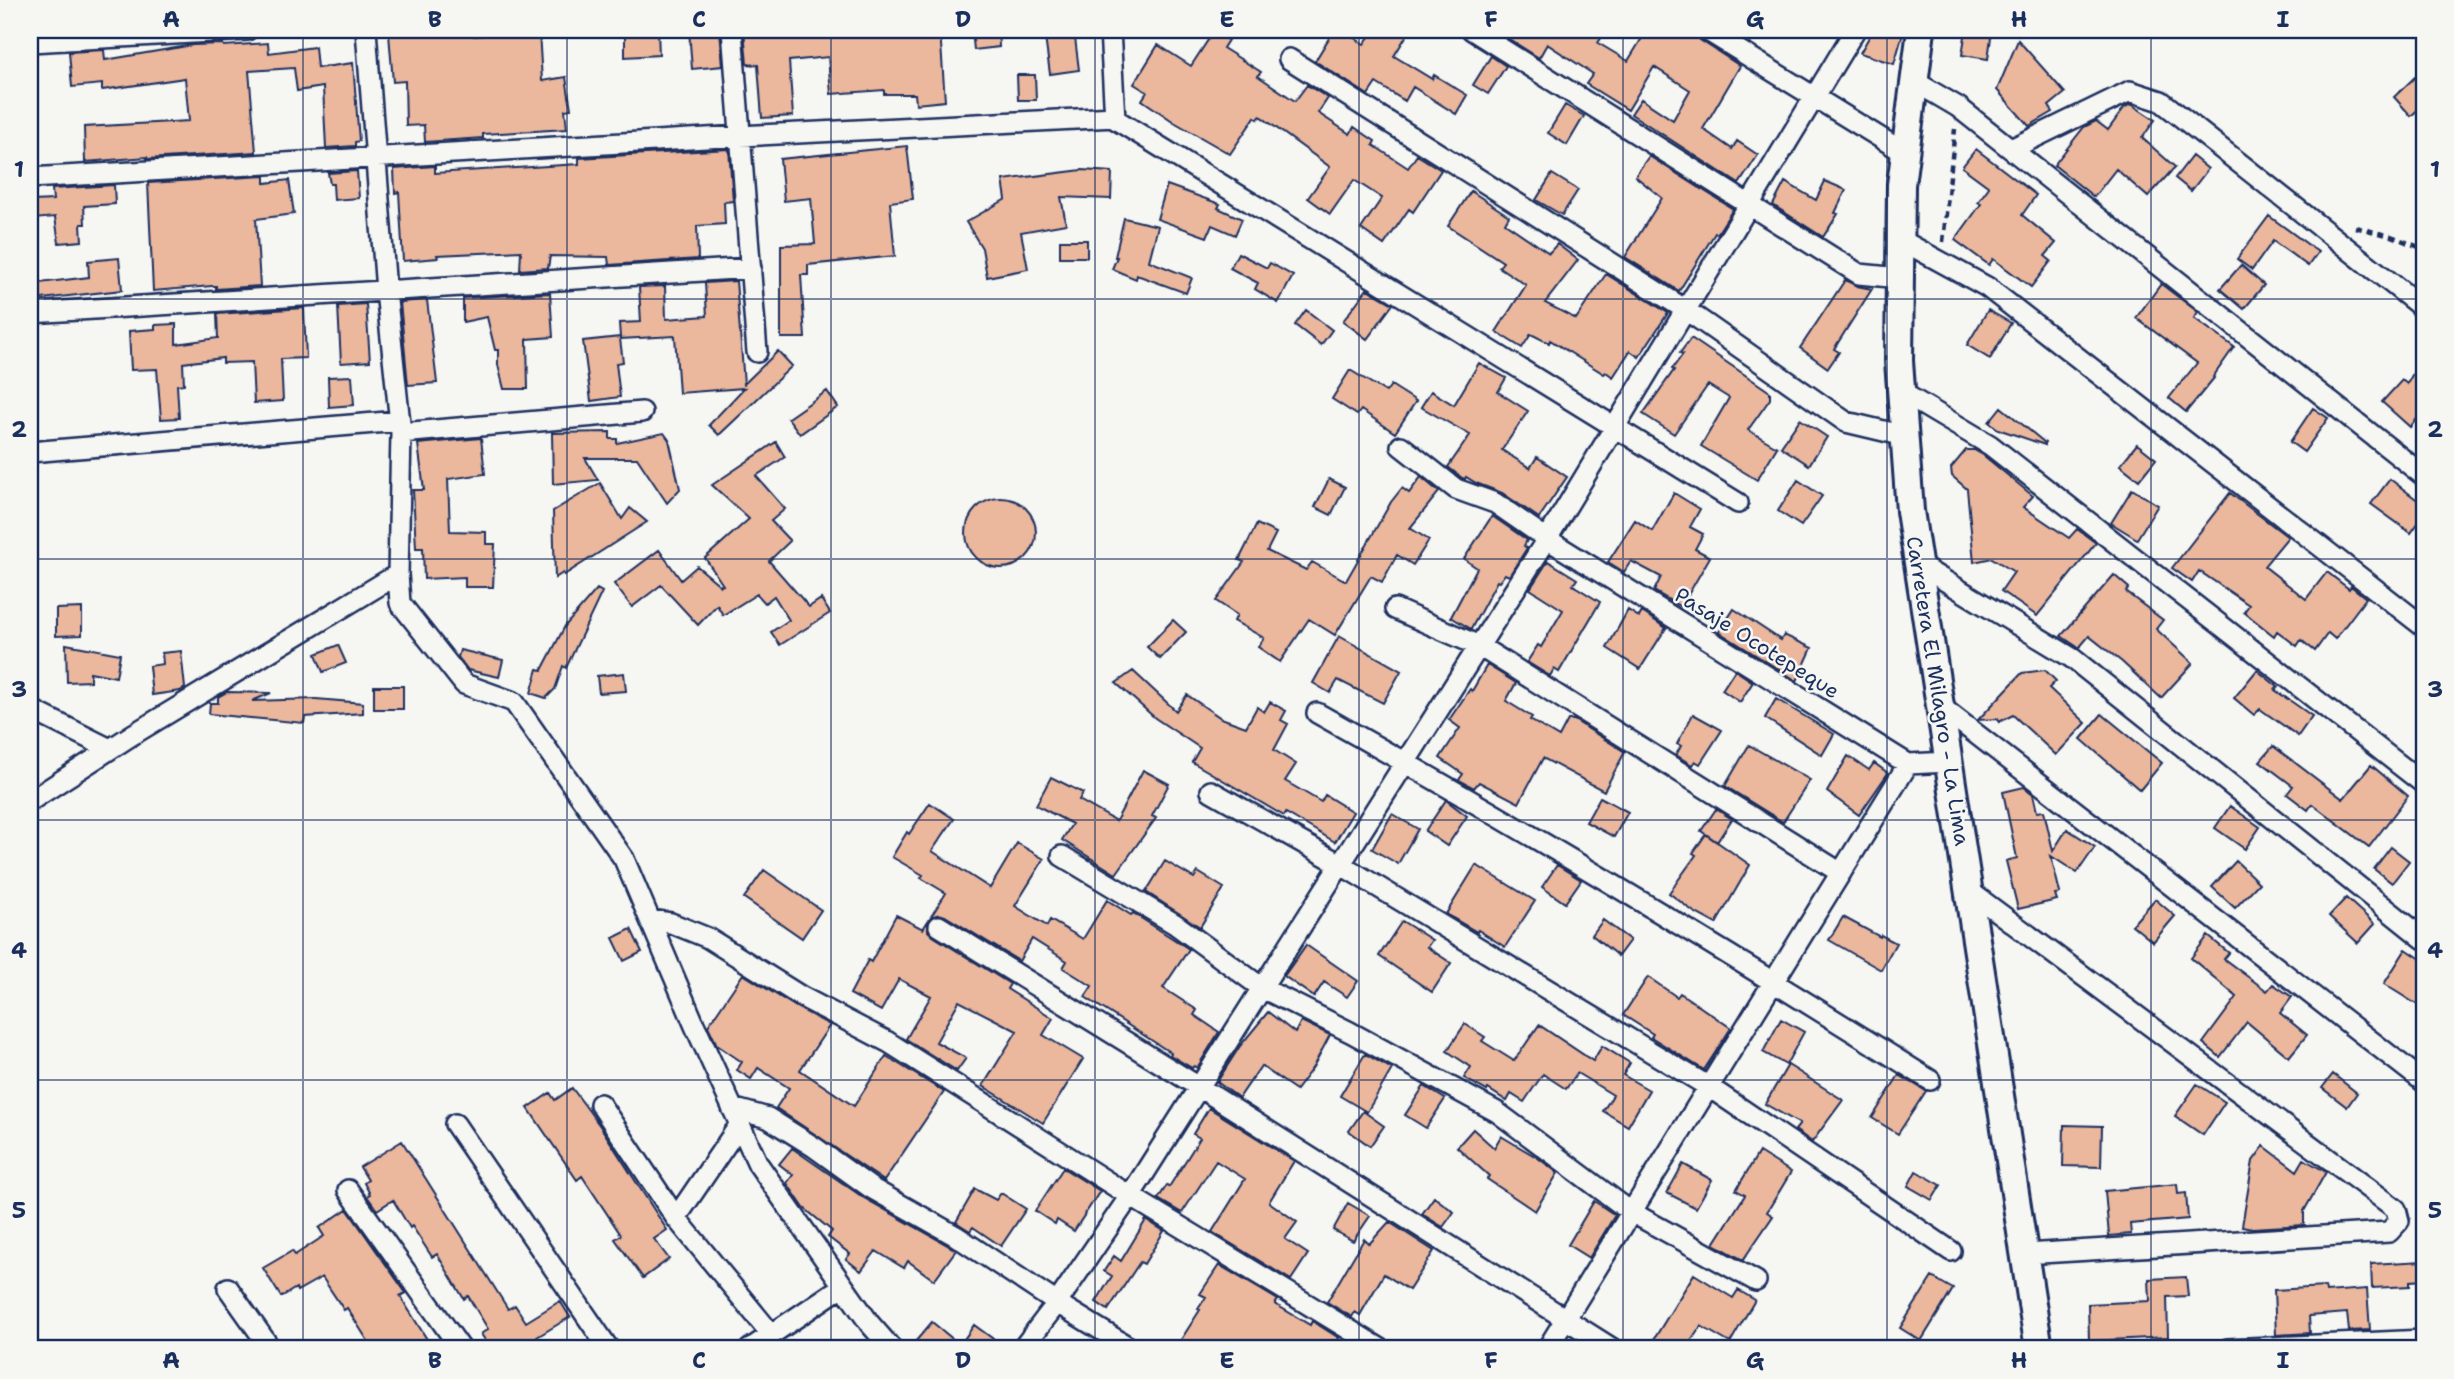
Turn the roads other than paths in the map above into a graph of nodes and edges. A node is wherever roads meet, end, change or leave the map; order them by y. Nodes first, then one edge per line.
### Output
1 (247, 30) edge
2 (366, 30) edge
3 (732, 30) edge
4 (1110, 30) edge
5 (1472, 30) edge
6 (1706, 30) edge
7 (1855, 30) edge
8 (1921, 30) edge
9 (30, 42) edge
10 (1289, 59) dead end
11 (1914, 81) junction
12 (1814, 96) junction
13 (1115, 117) junction
14 (740, 136) junction
15 (2011, 149) junction
16 (1905, 153) junction
17 (376, 157) junction
18 (30, 178) edge
19 (1749, 205) junction
20 (1901, 240) junction
21 (751, 268) junction
22 (1900, 278) junction
23 (386, 291) junction
24 (2424, 309) edge
25 (1686, 310) junction
26 (30, 313) edge
27 (757, 352) dead end
28 (1901, 392) junction
29 (642, 412) dead end
30 (400, 427) junction
31 (1615, 427) junction
32 (1905, 436) junction
33 (1401, 446) dead end
34 (30, 452) edge
35 (2424, 476) edge
36 (1738, 503) dead end
37 (1546, 539) junction
38 (1919, 565) junction
39 (398, 574) junction
40 (1395, 609) dead end
41 (2424, 627) edge
42 (1479, 646) junction
43 (1940, 706) junction
44 (30, 709) edge
45 (1317, 713) dead end
46 (110, 749) junction
47 (1405, 762) junction
48 (1949, 762) junction
49 (1909, 764) junction
50 (2424, 784) edge
51 (1211, 791) dead end
52 (30, 801) edge
53 (1062, 856) dead end
54 (1340, 864) junction
55 (1841, 873) junction
56 (1968, 890) junction
57 (650, 920) junction
58 (939, 926) dead end
59 (2424, 939) edge
60 (1774, 981) junction
61 (1262, 988) junction
62 (1930, 1080) dead end
63 (2424, 1082) edge
64 (1199, 1087) junction
65 (1709, 1087) junction
66 (600, 1104) dead end
67 (736, 1116) junction
68 (455, 1124) dead end
69 (348, 1191) dead end
70 (1130, 1196) junction
71 (1631, 1212) junction
72 (676, 1218) junction
73 (1951, 1251) dead end
74 (2024, 1254) junction
75 (1756, 1281) dead end
76 (844, 1286) junction
77 (228, 1288) dead end
78 (1057, 1303) junction
79 (1565, 1319) junction
80 (772, 1335) junction
81 (2424, 1340) edge
82 (271, 1349) edge
83 (461, 1349) edge
84 (610, 1349) edge
85 (750, 1349) edge
86 (892, 1349) edge
87 (1022, 1349) edge
88 (1132, 1349) edge
89 (1381, 1349) edge
90 (1547, 1349) edge
91 (1613, 1349) edge
92 (2039, 1349) edge
93 (2228, 1349) edge

1 - 9 street
2 - 17 street
3 - 14 street
4 - 13 street
5 - 19 street
6 - 12 street
7 - 12 street
8 - 11 main road, Carretera El Milagro - La Lima
10 - 25 street
11 - 15 street
11 - 16 main road, Carretera El Milagro - La Lima
12 - 16 street
12 - 19 street
13 - 14 street
13 - 31 street
14 - 17 street
14 - 21 street
15 - 24 street
15 - 35 street
16 - 20 main road, Carretera El Milagro - La Lima
17 - 18 street
17 - 23 street
19 - 22 street
19 - 25 street
20 - 22 main road, Carretera El Milagro - La Lima
20 - 41 street
21 - 23 street
21 - 27 street
22 - 28 main road, Carretera El Milagro - La Lima
23 - 26 street
23 - 30 street
25 - 31 street
25 - 32 street
28 - 32 main road, Carretera El Milagro - La Lima
28 - 50 street
29 - 30 street
30 - 34 street
30 - 39 street
31 - 36 street
31 - 37 street
32 - 38 main road, Carretera El Milagro - La Lima
33 - 37 street, Pasaje Ocotepeque
37 - 42 street
37 - 49 street, Pasaje Ocotepeque
38 - 43 main road, Carretera El Milagro - La Lima
38 - 59 street
39 - 46 street
39 - 57 street
40 - 42 street
42 - 47 street
42 - 55 street
43 - 48 main road, Carretera El Milagro - La Lima
43 - 63 street
44 - 46 street
45 - 47 street
46 - 52 street
47 - 54 street
47 - 60 street
48 - 49 street
48 - 56 main road, Carretera El Milagro - La Lima
49 - 55 street
51 - 54 street
53 - 61 street
54 - 61 street
54 - 65 street
55 - 60 street
56 - 74 main road, Carretera El Milagro - La Lima
56 - 74 street
57 - 67 street
57 - 70 street
58 - 64 street
60 - 62 street
60 - 65 street
61 - 64 street
61 - 71 street
64 - 70 street
64 - 79 street
65 - 71 street
65 - 73 street
66 - 72 street
67 - 72 street
67 - 76 street
67 - 78 street
68 - 84 street
69 - 83 street
70 - 78 street
70 - 89 street
71 - 75 street
71 - 79 street
72 - 80 street
74 - 92 main road, Carretera El Milagro - La Lima
76 - 80 street
76 - 86 street
77 - 82 street
78 - 87 street
78 - 88 street
79 - 90 street
79 - 91 street
80 - 85 street
81 - 93 street

